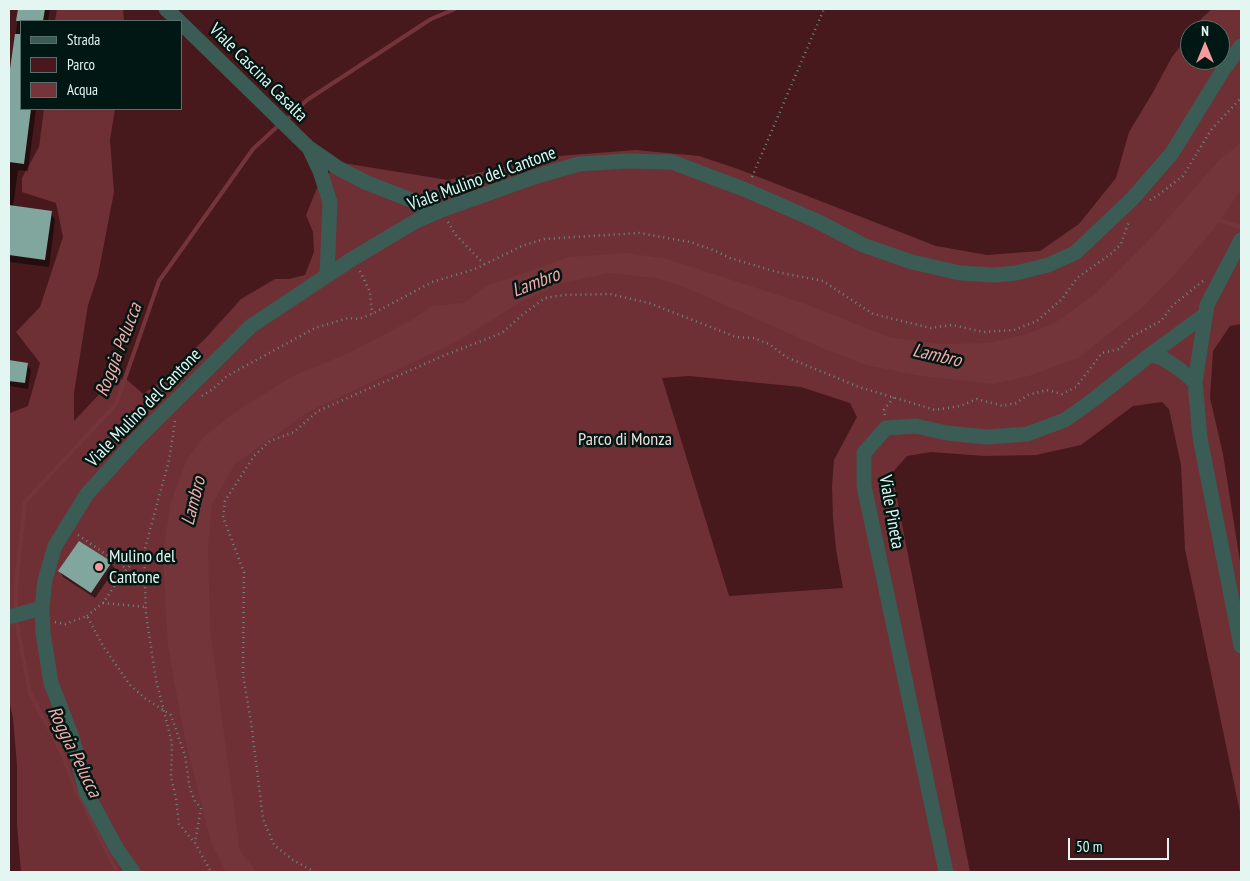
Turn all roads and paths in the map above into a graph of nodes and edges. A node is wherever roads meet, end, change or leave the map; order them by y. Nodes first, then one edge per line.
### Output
1 (166, 9) edge
2 (824, 9) edge
3 (178, 20) edge
4 (182, 24) edge
5 (1241, 46) edge
6 (1241, 98) edge
7 (309, 148) junction
8 (746, 190) junction
9 (1145, 203) dead end
10 (439, 210) junction
11 (1134, 215) dead end
12 (1241, 240) edge
13 (352, 259) junction
14 (484, 264) junction
15 (327, 275) junction
16 (1208, 277) dead end
17 (372, 314) junction
18 (1206, 314) junction
19 (1151, 354) junction
20 (1196, 382) junction
21 (894, 397) junction
22 (197, 398) dead end
23 (176, 419) dead end
24 (886, 428) junction
25 (67, 527) junction
26 (144, 552) junction
27 (128, 569) junction
28 (103, 603) junction
29 (146, 607) junction
30 (42, 608) junction
31 (87, 616) junction
32 (9, 617) edge
33 (55, 622) dead end
34 (1241, 646) edge
35 (162, 709) junction
36 (195, 843) junction
37 (133, 872) edge
38 (211, 872) edge
39 (315, 872) edge
40 (946, 872) edge

1 - 3 lane, Viale Cascina Casalta
2 - 8 path
4 - 7 lane, Viale Cascina Casalta
5 - 8 lane, Viale Mulino del Cantone
6 - 9 path
7 - 10 lane, Viale Cascina Casalta
7 - 15 lane, Viale Cascina Casalta
8 - 10 lane, Viale Mulino del Cantone
10 - 13 lane, Viale Mulino del Cantone
10 - 14 path
11 - 14 path
12 - 18 lane
13 - 15 lane, Viale Mulino del Cantone
13 - 17 path
14 - 17 path
15 - 25 lane, Viale Mulino del Cantone
16 - 21 path
17 - 22 path
18 - 19 lane
18 - 20 lane
19 - 20 lane
19 - 24 lane
20 - 34 lane
21 - 24 path
21 - 39 path
23 - 26 path
24 - 40 lane, Viale Pineta
25 - 27 path
25 - 30 lane, Viale Mulino del Cantone
26 - 27 path
26 - 29 path
27 - 28 path
28 - 29 path
28 - 31 path
29 - 35 path
30 - 32 lane
30 - 37 lane, Viale Mulino del Cantone
31 - 33 path
31 - 35 path
35 - 36 path
35 - 36 path
36 - 38 path

